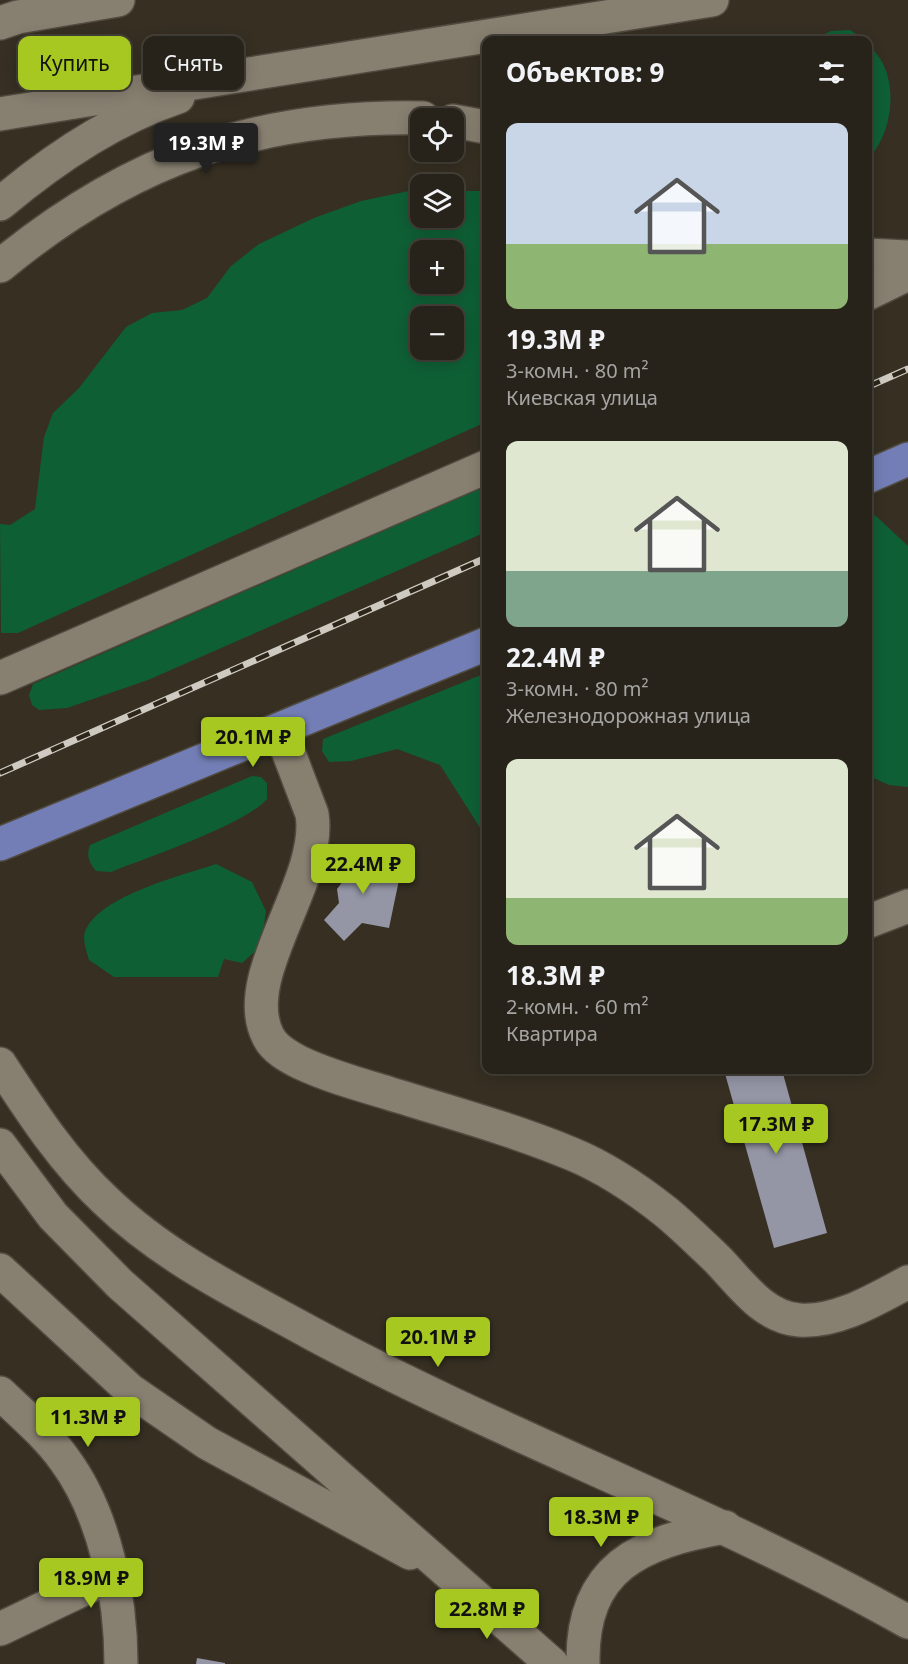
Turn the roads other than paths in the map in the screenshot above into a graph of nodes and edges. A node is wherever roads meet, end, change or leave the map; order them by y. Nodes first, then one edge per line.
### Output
1 (118, 0) edge
2 (712, 0) edge
3 (11, 14) edge
4 (251, 72) junction
5 (0, 114) edge
6 (410, 118) edge
7 (464, 123) edge
8 (482, 126) edge
9 (0, 204) edge
10 (872, 255) edge
11 (908, 257) edge
12 (0, 266) edge
13 (908, 274) edge
14 (872, 292) edge
15 (908, 459) edge
16 (482, 469) edge
17 (872, 475) edge
18 (482, 646) edge
19 (0, 678) edge
20 (280, 729) junction
21 (0, 844) edge
22 (908, 906) edge
23 (872, 920) edge
24 (0, 1064) edge
25 (0, 1145) edge
26 (0, 1270) edge
27 (908, 1282) edge
28 (0, 1393) edge
29 (724, 1527) junction
30 (108, 1562) junction
31 (456, 1578) junction
32 (908, 1622) edge
33 (0, 1629) edge
34 (121, 1664) edge
35 (552, 1664) edge
36 (583, 1664) edge

1 - 3 street
2 - 4 street
4 - 5 street
4 - 9 street
6 - 12 street
7 - 8 street
10 - 11 street
13 - 14 street
15 - 17 main road
16 - 19 street
18 - 20 main road
20 - 21 main road
20 - 27 street
22 - 23 street
24 - 29 street
25 - 31 street
26 - 31 street
28 - 30 street
29 - 32 street
29 - 36 street
30 - 33 street
30 - 34 street
31 - 35 street

